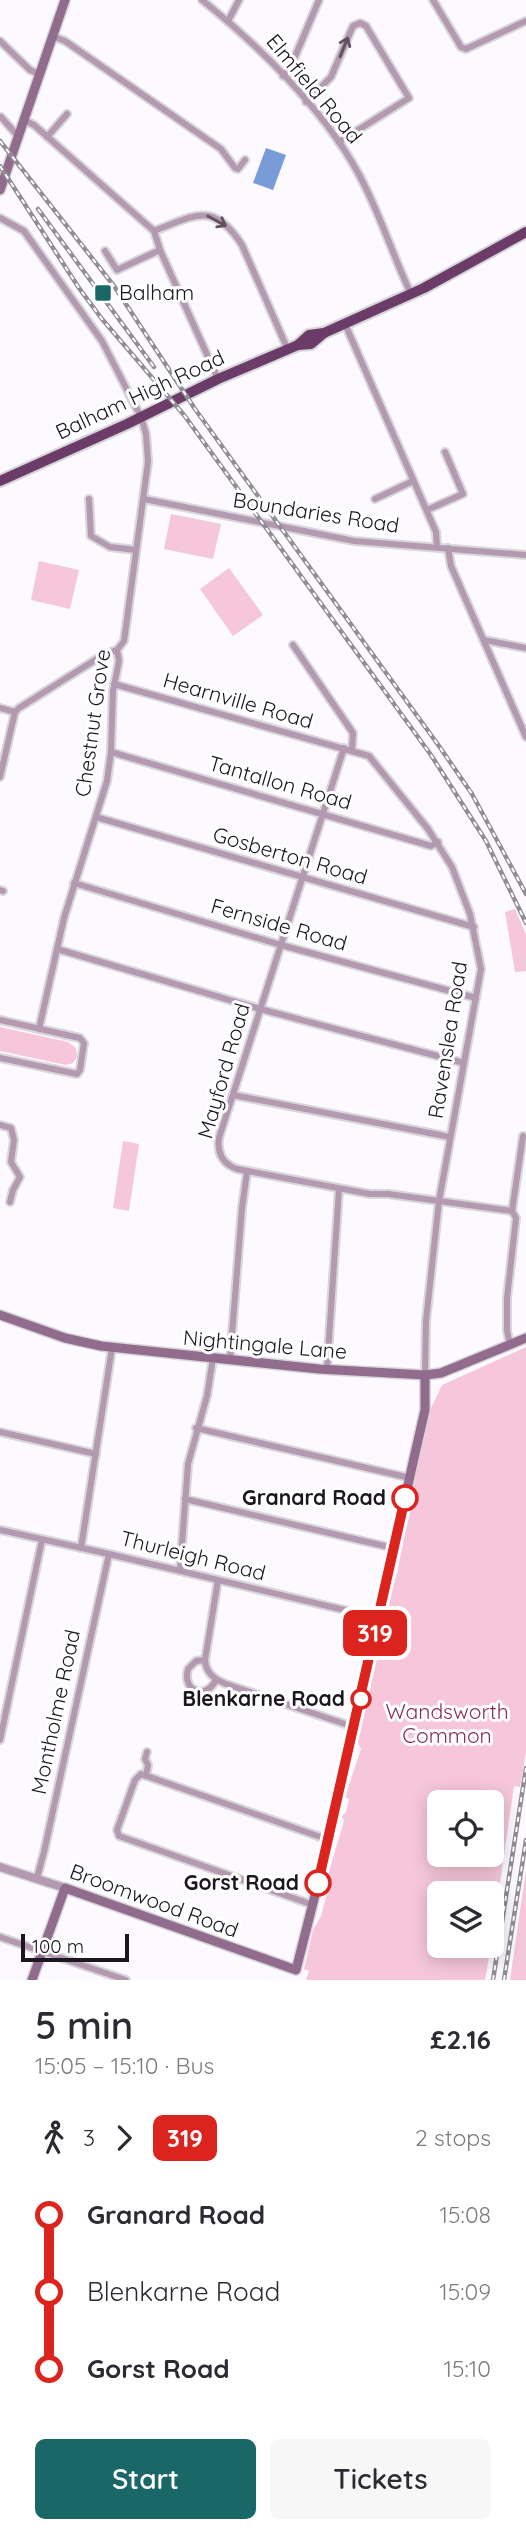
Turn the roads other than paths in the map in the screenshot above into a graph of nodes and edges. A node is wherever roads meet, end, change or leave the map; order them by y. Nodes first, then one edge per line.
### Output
1 (65, 0) edge
2 (202, 0) edge
3 (239, 0) edge
4 (318, 0) edge
5 (433, 0) edge
6 (228, 21) junction
7 (526, 21) edge
8 (52, 36) junction
9 (0, 41) edge
10 (38, 74) junction
11 (283, 76) junction
12 (306, 102) junction
13 (66, 114) dead end
14 (1, 117) edge
15 (24, 120) junction
16 (18, 136) junction
17 (47, 137) junction
18 (339, 142) junction
19 (245, 160) dead end
20 (0, 190) edge
21 (0, 218) edge
22 (153, 231) junction
23 (526, 232) edge
24 (160, 250) junction
25 (105, 251) dead end
26 (411, 294) junction
27 (345, 324) junction
28 (293, 347) junction
29 (218, 379) junction
30 (141, 417) junction
31 (445, 452) dead end
32 (0, 481) edge
33 (413, 481) junction
34 (89, 499) dead end
35 (144, 499) junction
36 (375, 499) dead end
37 (427, 510) junction
38 (437, 547) junction
39 (448, 548) junction
40 (136, 550) junction
41 (526, 552) edge
42 (484, 640) junction
43 (293, 645) dead end
44 (526, 648) edge
45 (117, 650) junction
46 (114, 684) junction
47 (0, 708) edge
48 (15, 712) junction
49 (526, 737) edge
50 (348, 749) junction
51 (111, 752) junction
52 (0, 777) edge
53 (324, 815) junction
54 (96, 817) junction
55 (438, 842) junction
56 (303, 879) junction
57 (74, 883) junction
58 (474, 927) junction
59 (281, 944) junction
60 (57, 949) junction
61 (476, 998) junction
62 (260, 1009) junction
63 (0, 1020) edge
64 (39, 1029) junction
65 (0, 1058) edge
66 (464, 1063) junction
67 (233, 1095) junction
68 (0, 1125) edge
69 (523, 1136) dead end
70 (450, 1137) junction
71 (247, 1172) junction
72 (339, 1189) junction
73 (439, 1201) junction
74 (10, 1202) dead end
75 (512, 1211) junction
76 (0, 1315) edge
77 (526, 1338) edge
78 (510, 1344) junction
79 (112, 1348) junction
80 (213, 1358) junction
81 (230, 1360) junction
82 (327, 1369) junction
83 (425, 1375) junction
84 (196, 1428) junction
85 (0, 1432) edge
86 (96, 1454) junction
87 (410, 1478) junction
88 (185, 1499) junction
89 (0, 1531) edge
90 (42, 1540) junction
91 (81, 1548) junction
92 (393, 1548) junction
93 (109, 1553) junction
94 (180, 1570) junction
95 (218, 1580) junction
96 (378, 1618) junction
97 (205, 1660) junction
98 (216, 1680) junction
99 (354, 1727) junction
100 (0, 1740) edge
101 (147, 1752) dead end
102 (146, 1776) junction
103 (329, 1840) junction
104 (0, 1867) edge
105 (37, 1878) junction
106 (65, 1888) junction
107 (313, 1905) junction
108 (0, 1937) edge
109 (42, 1951) junction
110 (295, 1975) edge
111 (32, 1980) edge
112 (125, 1980) edge

1 - 8 main road
2 - 6 street, Elmfield Road
3 - 6 street
4 - 11 street
5 - 7 street
6 - 11 street, Elmfield Road
8 - 10 main road
8 - 19 street
9 - 10 street
10 - 15 main road
11 - 12 street, Elmfield Road
12 - 18 street, Elmfield Road
12 -> 18 street
13 - 17 street
14 - 16 street
15 - 16 main road
15 - 17 street
16 - 20 main road
17 - 22 street
18 - 26 street, Elmfield Road
21 - 30 street, Chestnut Grove
22 - 24 street
22 -> 28 street
23 - 26 highway, Balham High Road
24 - 25 street
24 - 29 street
26 - 27 highway, Balham High Road
27 - 28 highway, Balham High Road
27 - 33 street
28 - 29 highway, Balham High Road
29 - 30 highway, Balham High Road
30 - 32 highway, Balham High Road
30 - 35 street, Chestnut Grove
31 - 37 street
33 - 36 street
33 - 37 street
34 - 40 street
35 - 38 street, Boundaries Road
35 - 40 street, Chestnut Grove
37 - 38 street
38 - 39 street, Boundaries Road
39 - 41 street, Boundaries Road
39 - 42 street
40 - 45 street, Chestnut Grove
42 - 44 street
42 - 49 street
43 - 50 street
45 - 46 street, Chestnut Grove
45 - 48 street
46 - 50 street, Hearnville Road
46 - 51 street, Chestnut Grove
47 - 48 street
48 - 52 street
50 - 53 street, Mayford Road
50 - 55 street, Ravenslea Road
51 - 53 street, Tantallon Road
51 - 54 street, Chestnut Grove
53 - 55 street, Tantallon Road
53 - 56 street, Mayford Road
54 - 56 street, Gosberton Road
54 - 57 street, Chestnut Grove
55 - 58 street, Ravenslea Road
56 - 58 street, Gosberton Road
56 - 59 street, Mayford Road
57 - 59 street, Fernside Road
57 - 60 street, Chestnut Grove
58 - 61 street, Ravenslea Road
59 - 61 street, Fernside Road
59 - 62 street, Mayford Road
60 - 62 street
60 - 64 street, Chestnut Grove
61 - 66 street, Ravenslea Road
62 - 66 street
62 - 67 street, Mayford Road
63 - 64 street
64 - 65 street
66 - 70 street, Ravenslea Road
67 - 70 street
67 - 71 street, Mayford Road
68 - 74 street
69 - 75 street
70 - 73 street, Ravenslea Road
71 - 72 street, Mayford Road
71 - 81 street
72 - 73 street, Mayford Road
72 - 82 street
73 - 75 street, Mayford Road
73 - 83 street, Ravenslea Road
75 - 78 street
76 - 79 main road, Nightingale Lane
77 - 78 main road, Nightingale Lane
78 - 83 main road, Nightingale Lane
79 - 80 main road, Nightingale Lane
79 - 86 street
80 - 81 main road, Nightingale Lane
80 - 84 street
81 - 82 main road, Nightingale Lane
82 - 83 main road, Nightingale Lane
83 - 87 main road
84 - 87 street
84 - 88 street
85 - 86 street
86 - 91 street
87 - 92 main road
88 - 92 street
88 - 94 street
89 - 90 street, Thurleigh Road
90 - 91 street, Thurleigh Road
90 - 100 street
91 - 93 street, Thurleigh Road
92 - 96 main road
93 - 94 street, Thurleigh Road
93 - 105 street, Montholme Road
94 - 95 street, Thurleigh Road
95 - 96 street, Thurleigh Road
95 - 97 street
96 - 99 main road
97 - 98 street
97 - 98 street
98 - 99 street
99 - 103 main road
101 - 102 street
102 - 103 street
102 - 107 street
103 - 107 main road
104 - 105 street, Broomwood Road
105 - 106 street, Broomwood Road
106 - 109 main road
106 - 110 main road, Broomwood Road
107 - 110 main road
108 - 109 street
109 - 111 main road
109 - 112 street

